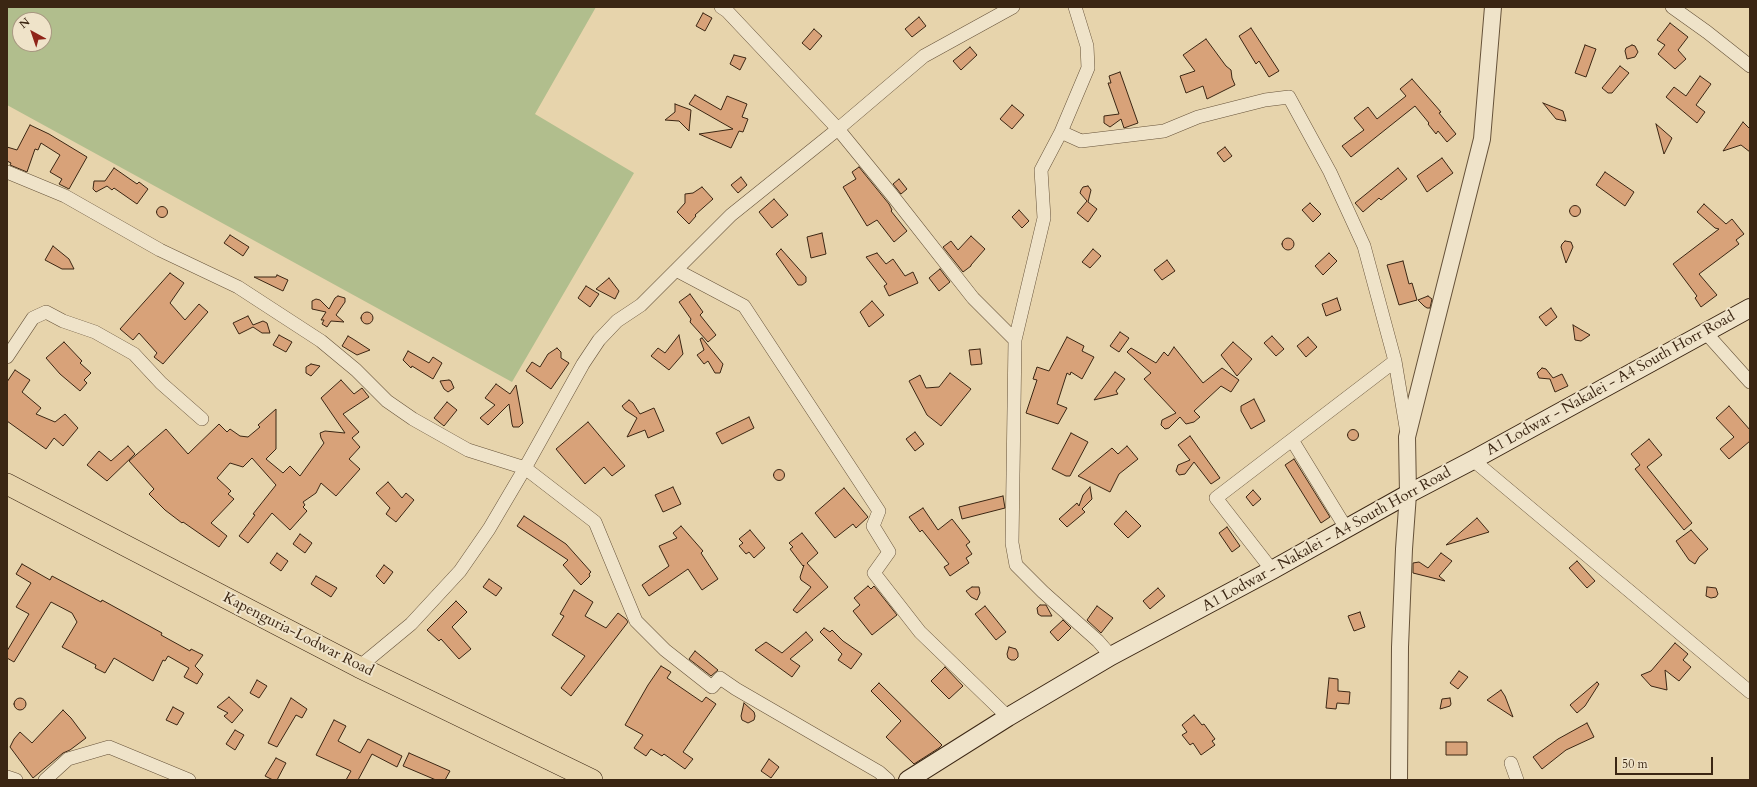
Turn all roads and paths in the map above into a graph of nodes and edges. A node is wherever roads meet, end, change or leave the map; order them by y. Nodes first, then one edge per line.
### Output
1 (721, 7) edge
2 (1013, 7) edge
3 (1075, 7) edge
4 (1493, 7) edge
5 (1672, 7) edge
6 (1750, 66) edge
7 (838, 130) junction
8 (1061, 132) junction
9 (7, 172) edge
10 (676, 270) junction
11 (1750, 308) edge
12 (1706, 333) junction
13 (1015, 340) junction
14 (7, 357) edge
15 (1395, 361) junction
16 (1750, 382) edge
17 (202, 419) dead end
18 (1408, 437) junction
19 (1292, 440) junction
20 (1473, 460) junction
21 (525, 468) junction
22 (7, 484) edge
23 (1408, 494) junction
24 (1346, 528) junction
25 (1272, 570) junction
26 (1111, 656) junction
27 (359, 667) junction
28 (1750, 692) edge
29 (1008, 718) junction
30 (1511, 763) dead end
31 (7, 777) edge
32 (16, 780) edge
33 (45, 780) edge
34 (189, 780) edge
35 (592, 780) edge
36 (888, 780) edge
37 (908, 780) edge
38 (1399, 780) edge
39 (1517, 780) edge

1 - 7 street
2 - 7 street
3 - 8 street
4 - 18 street
5 - 6 street
7 - 10 street
7 - 13 street
8 - 13 street
8 - 15 street
9 - 21 street
10 - 21 street
10 - 29 street
11 - 12 main road, A1 Lodwar - Nakalei - A4 South Horr Road
12 - 16 street
12 - 20 main road, A1 Lodwar - Nakalei - A4 South Horr Road
13 - 26 street
14 - 17 street
15 - 18 street
15 - 19 street
18 - 23 street
19 - 24 street
19 - 25 street
20 - 23 main road, A1 Lodwar - Nakalei - A4 South Horr Road
20 - 28 street
21 - 27 street
21 - 36 street
22 - 27 highway, Kapenguria-Lodwar Road
23 - 24 main road, A1 Lodwar - Nakalei - A4 South Horr Road
23 - 38 street
24 - 25 main road, A1 Lodwar - Nakalei - A4 South Horr Road
25 - 26 main road, A1 Lodwar - Nakalei - A4 South Horr Road
26 - 29 main road, A1 Lodwar - Nakalei - A4 South Horr Road
27 - 35 highway, Kapenguria-Lodwar Road
29 - 37 main road, A1 Lodwar - Nakalei - A4 South Horr Road
30 - 39 street
31 - 32 street
33 - 34 street

